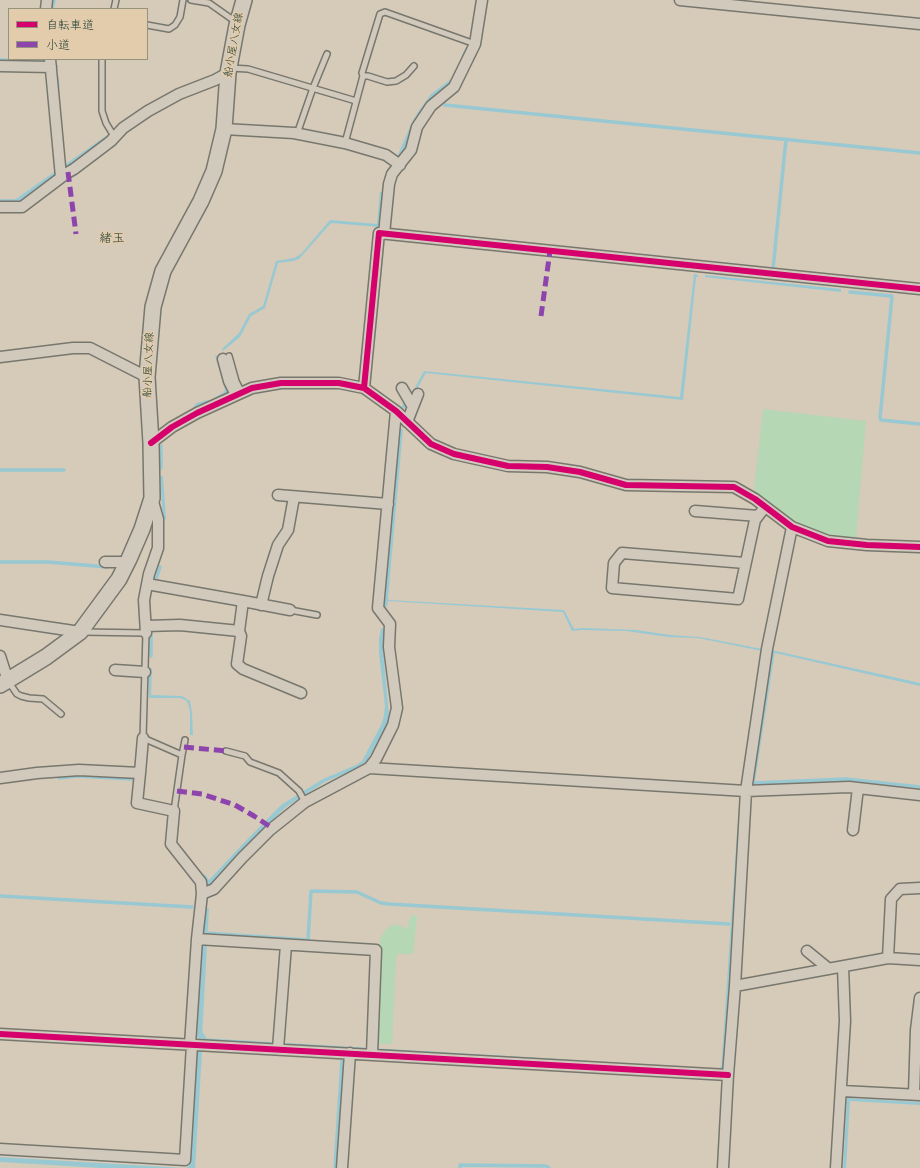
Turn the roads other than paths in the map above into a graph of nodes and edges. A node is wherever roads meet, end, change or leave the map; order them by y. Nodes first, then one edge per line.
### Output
1 (183, 0) edge
2 (191, 0) edge
3 (244, 0) edge
4 (482, 0) edge
5 (680, 0) edge
6 (237, 23) junction
7 (920, 24) edge
8 (148, 25) edge
9 (475, 44) junction
10 (327, 54) dead end
11 (102, 60) edge
12 (51, 63) edge
13 (0, 66) edge
14 (414, 66) dead end
15 (229, 71) junction
16 (363, 76) junction
17 (313, 88) junction
18 (356, 101) junction
19 (224, 129) junction
20 (297, 134) junction
21 (114, 138) junction
22 (345, 143) junction
23 (400, 165) junction
24 (61, 177) junction
25 (0, 207) edge
26 (384, 234) junction
27 (920, 290) edge
28 (0, 357) edge
29 (226, 358) dead end
30 (147, 377) junction
31 (364, 388) junction
32 (402, 388) dead end
33 (239, 394) junction
34 (418, 394) dead end
35 (413, 407) junction
36 (396, 411) junction
37 (407, 422) junction
38 (151, 443) junction
39 (278, 495) dead end
40 (294, 496) junction
41 (152, 498) junction
42 (388, 504) junction
43 (765, 507) junction
44 (695, 511) dead end
45 (758, 516) junction
46 (792, 527) junction
47 (920, 547) edge
48 (105, 562) dead end
49 (128, 562) junction
50 (745, 563) junction
51 (147, 584) junction
52 (243, 601) junction
53 (261, 605) junction
54 (290, 610) joint
55 (317, 615) dead end
56 (0, 620) edge
57 (146, 629) junction
58 (239, 631) junction
59 (80, 632) junction
60 (0, 656) edge
61 (115, 670) dead end
62 (145, 672) junction
63 (4, 683) edge
64 (301, 692) dead end
65 (61, 714) dead end
66 (143, 738) junction
67 (185, 740) dead end
68 (226, 751) dead end
69 (182, 755) junction
70 (369, 768) junction
71 (140, 773) junction
72 (0, 778) edge
73 (858, 788) junction
74 (746, 791) junction
75 (920, 795) edge
76 (305, 802) junction
77 (174, 811) junction
78 (853, 830) dead end
79 (920, 888) edge
80 (202, 894) junction
81 (196, 939) junction
82 (286, 945) junction
83 (807, 951) dead end
84 (888, 958) junction
85 (920, 960) edge
86 (843, 967) junction
87 (829, 969) junction
88 (735, 986) junction
89 (920, 998) edge
90 (0, 1034) edge
91 (191, 1045) junction
92 (278, 1049) junction
93 (350, 1053) junction
94 (372, 1054) junction
95 (728, 1075) junction
96 (842, 1091) junction
97 (917, 1095) edge
98 (0, 1149) edge
99 (342, 1168) edge
100 (723, 1168) edge
101 (836, 1168) edge

1 - 8 lane
2 - 6 lane
3 - 6 main road, 船小屋八女線
4 - 9 street
5 - 7 street
6 - 15 main road, 船小屋八女線
9 - 16 lane
9 - 23 street
10 - 17 lane
11 - 21 lane
12 - 13 street
12 - 24 street
14 - 16 lane
15 - 17 lane
15 - 19 main road, 船小屋八女線
15 - 21 street
16 - 18 lane
17 - 18 lane
17 - 20 lane
18 - 22 lane
19 - 20 street
19 - 30 main road, 船小屋八女線
20 - 22 street
21 - 24 street
22 - 23 street
23 - 26 street
24 - 25 street
26 - 27 street
26 - 31 street
28 - 30 street
29 - 33 street
30 - 38 main road, 船小屋八女線
31 - 33 street
31 - 36 street
32 - 35 street
33 - 38 street
34 - 35 street
35 - 37 street
36 - 37 street
36 - 42 street
37 - 43 street
38 - 41 main road, 船小屋八女線
39 - 40 street
40 - 42 street
40 - 53 street
41 - 49 main road, 船小屋八女線
41 - 51 street
42 - 70 street
43 - 45 street
43 - 46 street
44 - 45 street
45 - 50 street
46 - 47 street
46 - 74 street
48 - 49 street
49 - 59 main road, 船小屋八女線
50 - 50 street
51 - 52 street
51 - 57 street
52 - 53 street
52 - 58 street
53 - 54 street
54 - 55 lane
56 - 59 street
57 - 58 street
57 - 59 lane
57 - 62 lane
58 - 64 street
59 - 63 main road, 船小屋八女線
60 - 63 street
61 - 62 street
62 - 66 lane
63 - 65 lane
66 - 69 lane
66 - 71 street
67 - 69 lane
68 - 76 lane
69 - 77 lane
70 - 74 street
70 - 76 street
71 - 72 street
71 - 77 street
73 - 74 street
73 - 75 street
73 - 78 street
74 - 88 street
76 - 80 street
77 - 80 street
79 - 84 street
80 - 81 street
81 - 82 street
81 - 91 street
82 - 92 street
82 - 94 street
83 - 87 street
84 - 85 street
84 - 86 street
86 - 87 street
86 - 96 street
87 - 88 street
88 - 95 street
89 - 97 street
90 - 91 street
91 - 92 street
91 - 98 street
92 - 93 street
93 - 94 street
93 - 99 street
94 - 95 street
95 - 100 street
96 - 97 street
96 - 101 street

